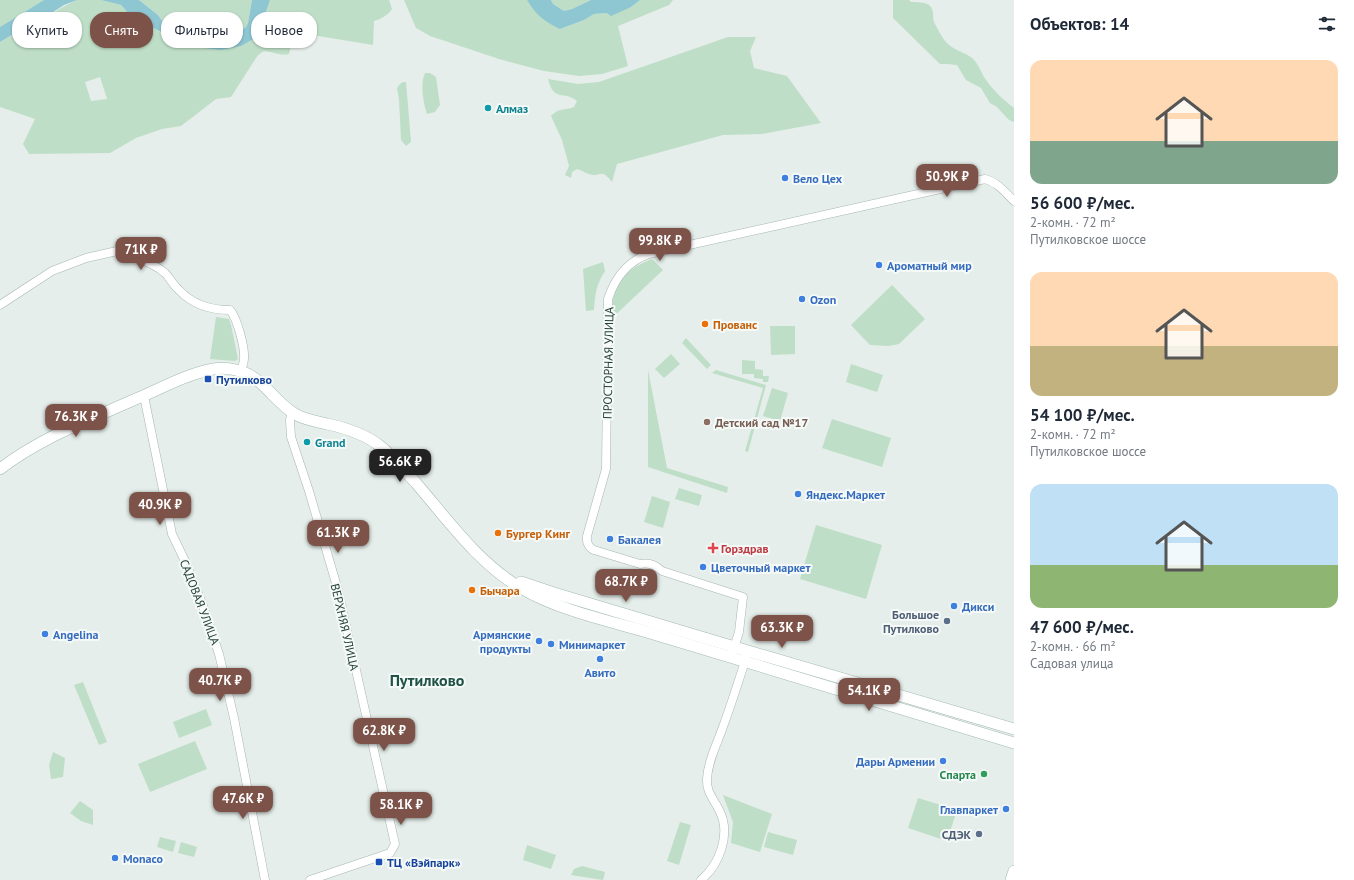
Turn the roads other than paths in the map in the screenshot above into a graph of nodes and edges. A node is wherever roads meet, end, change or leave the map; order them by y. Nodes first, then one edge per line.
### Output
1 (1014, 202) edge
2 (0, 306) edge
3 (241, 371) junction
4 (144, 396) junction
5 (292, 412) junction
6 (0, 469) edge
7 (733, 653) junction
8 (746, 657) junction
9 (1014, 730) edge
10 (1014, 743) edge
11 (1014, 871) edge
12 (265, 880) edge
13 (310, 880) edge
14 (701, 880) edge
15 (1011, 880) edge

1 - 7 street, ПРОСТОРНАЯ УЛИЦА
2 - 3 street
3 - 4 main road
3 - 5 main road
4 - 6 main road
4 - 12 street, САДОВАЯ УЛИЦА
5 - 7 main road
5 - 13 street, ВЕРХНЯЯ УЛИЦА
7 - 8 main road
8 - 9 main road
8 - 10 main road
8 - 14 street
11 - 15 main road

